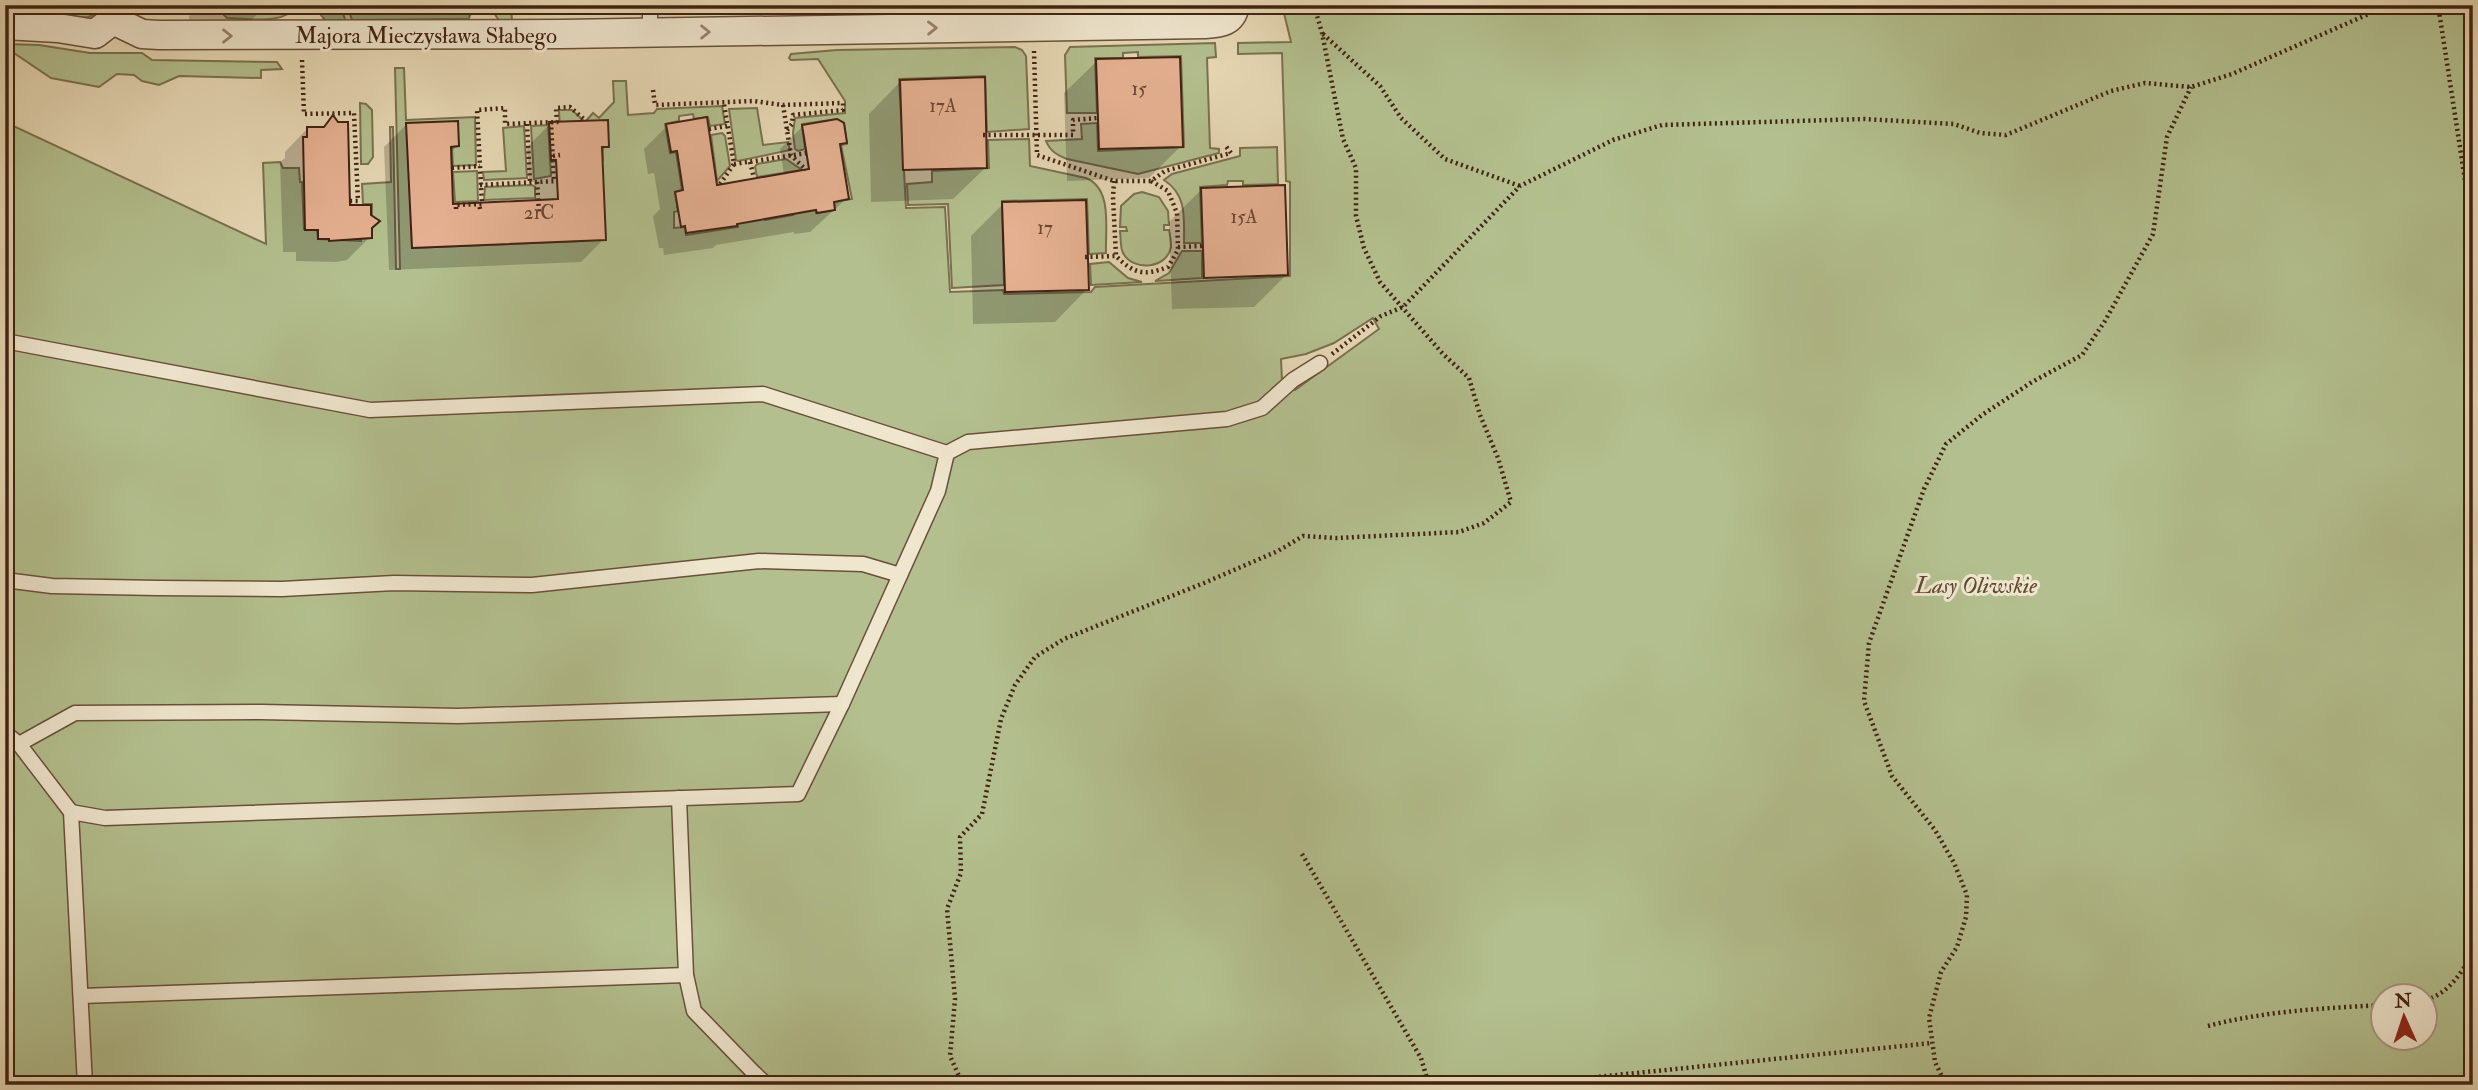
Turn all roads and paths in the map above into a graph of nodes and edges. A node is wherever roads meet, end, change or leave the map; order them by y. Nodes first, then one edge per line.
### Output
1 (1298, 5) edge
2 (1314, 5) edge
3 (2389, 5) edge
4 (2435, 5) edge
5 (1235, 7) edge
6 (119, 13) edge
7 (51, 17) edge
8 (650, 19) edge
9 (5, 25) edge
10 (1322, 33) junction
11 (302, 60) dead end
12 (1035, 62) dead end
13 (2191, 86) junction
14 (653, 90) dead end
15 (724, 104) junction
16 (783, 105) junction
17 (333, 113) junction
18 (1098, 118) dead end
19 (585, 120) dead end
20 (333, 122) dead end
21 (551, 122) junction
22 (527, 124) junction
23 (727, 125) junction
24 (709, 129) dead end
25 (787, 130) junction
26 (983, 135) dead end
27 (1037, 136) junction
28 (1225, 145) dead end
29 (807, 153) dead end
30 (560, 155) dead end
31 (791, 155) junction
32 (553, 156) junction
33 (750, 162) junction
34 (734, 164) junction
35 (480, 166) junction
36 (452, 168) dead end
37 (806, 170) dead end
38 (754, 178) dead end
39 (1114, 181) junction
40 (1151, 181) junction
41 (530, 182) junction
42 (537, 182) junction
43 (720, 184) dead end
44 (481, 185) junction
45 (1520, 186) junction
46 (350, 201) dead end
47 (456, 209) dead end
48 (539, 213) dead end
49 (2473, 232) edge
50 (1203, 246) dead end
51 (1178, 247) junction
52 (1116, 256) junction
53 (1085, 257) dead end
54 (1402, 307) junction
55 (5, 341) edge
56 (1320, 363) joint
57 (947, 453) junction
58 (900, 575) junction
59 (5, 580) edge
60 (842, 704) junction
61 (5, 733) edge
62 (19, 744) junction
63 (679, 798) junction
64 (71, 812) junction
65 (1302, 854) dead end
66 (2473, 954) edge
67 (686, 975) junction
68 (2440, 995) edge
69 (81, 996) junction
70 (2370, 1006) edge
71 (2208, 1026) dead end
72 (1932, 1043) junction
73 (753, 1079) edge
74 (1577, 1079) dead end
75 (85, 1085) edge
76 (767, 1085) edge
77 (963, 1085) edge
78 (1429, 1085) edge
79 (1946, 1085) edge

1 - 5 path
2 - 10 path
3 - 13 path
4 - 49 path
8 -> 5 street, Majora Mieczysława Słabego
6 - 7 street
6 -> 8 street, Majora Mieczysława Słabego
7 - 9 street
10 - 45 path
10 - 54 path
11 - 17 path
12 - 27 path
13 - 45 path
13 - 72 path
14 - 15 path
15 - 16 path
15 - 23 path
16 - 25 path
16 - 25 path
17 - 20 path
17 - 46 path
18 - 27 path
19 - 21 path
21 - 22 path
21 - 32 path
22 - 35 path
22 - 41 path
23 - 24 path
23 - 34 path
25 - 31 path
26 - 27 path
27 - 39 path
28 - 40 path
29 - 31 path
30 - 32 path
31 - 33 path
31 - 37 path
32 - 42 path
33 - 34 path
33 - 38 path
34 - 43 path
35 - 36 path
35 - 44 path
39 - 40 path
39 - 52 path
40 - 51 path
41 - 42 path
41 - 44 path
42 - 48 path
44 - 47 path
45 - 54 path
50 - 51 path
51 - 52 path
52 - 53 path
54 - 56 path
54 - 77 path
55 - 57 lane
56 - 57 lane
57 - 58 lane
58 - 59 lane
58 - 60 lane
60 - 62 lane
60 - 63 lane
61 - 62 lane
62 - 64 lane
63 - 64 lane
63 - 67 lane
64 - 69 lane
65 - 78 path
66 - 68 path
67 - 69 lane
67 - 73 lane
69 - 75 lane
70 - 71 path
72 - 74 path
72 - 79 path
73 - 76 lane

